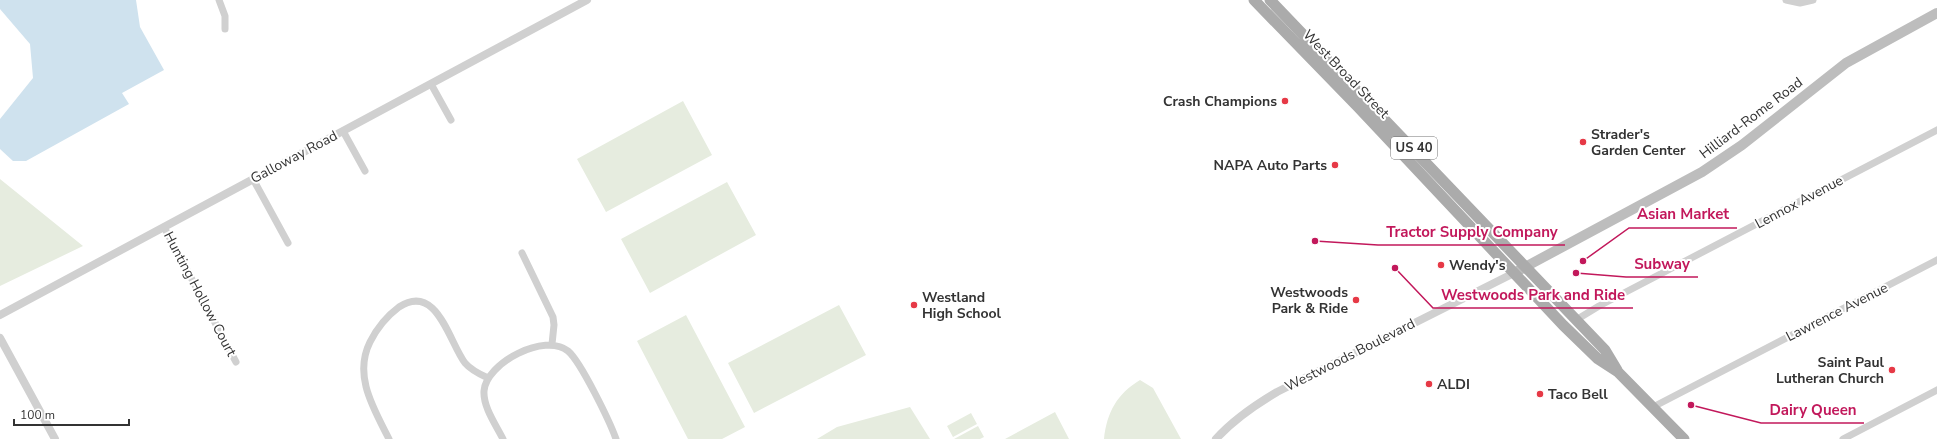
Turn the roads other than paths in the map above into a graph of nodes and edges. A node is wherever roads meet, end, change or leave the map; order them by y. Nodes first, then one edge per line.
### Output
1 (219, 0) edge
2 (587, 0) edge
3 (1254, 0) edge
4 (1270, 0) edge
5 (1786, 0) edge
6 (1813, 0) edge
7 (1937, 13) edge
8 (225, 29) dead end
9 (431, 84) junction
10 (452, 120) dead end
11 (1937, 130) edge
12 (343, 131) junction
13 (365, 171) dead end
14 (253, 179) junction
15 (164, 227) junction
16 (288, 243) dead end
17 (522, 253) dead end
18 (1937, 260) edge
19 (1524, 267) junction
20 (1514, 273) junction
21 (0, 315) edge
22 (1576, 320) junction
23 (0, 338) edge
24 (552, 344) junction
25 (236, 362) dead end
26 (1618, 372) junction
27 (488, 378) junction
28 (1937, 390) edge
29 (1652, 407) junction
30 (55, 439) edge
31 (389, 439) edge
32 (503, 439) edge
33 (616, 439) edge
34 (1216, 439) edge
35 (1684, 439) edge
36 (1843, 439) edge

1 - 8 street
2 - 9 street, Galloway Road
3 - 20 main road, West Broad Street / US 40
4 - 19 main road, West Broad Street / US 40
5 - 6 street
7 - 19 main road, Hilliard-Rome Road
9 - 10 street
9 - 12 street, Galloway Road
11 - 22 street, Lennox Avenue
12 - 13 street
12 - 14 street, Galloway Road
14 - 15 street, Galloway Road
14 - 16 street
15 - 21 street, Galloway Road
15 - 25 street, Hunting Hollow Court
17 - 24 street
18 - 29 street, Lawrence Avenue
19 - 20 main road, Hilliard-Rome Road
19 - 22 main road, West Broad Street / US 40
20 - 26 main road, West Broad Street / US 40
20 - 34 street, Westwoods Boulevard
22 - 26 main road, West Broad Street / US 40
23 - 30 street
24 - 27 street
24 - 33 street
26 - 29 main road, West Broad Street / US 40
27 - 31 street
27 - 32 street
28 - 36 street
29 - 35 main road, West Broad Street / US 40

